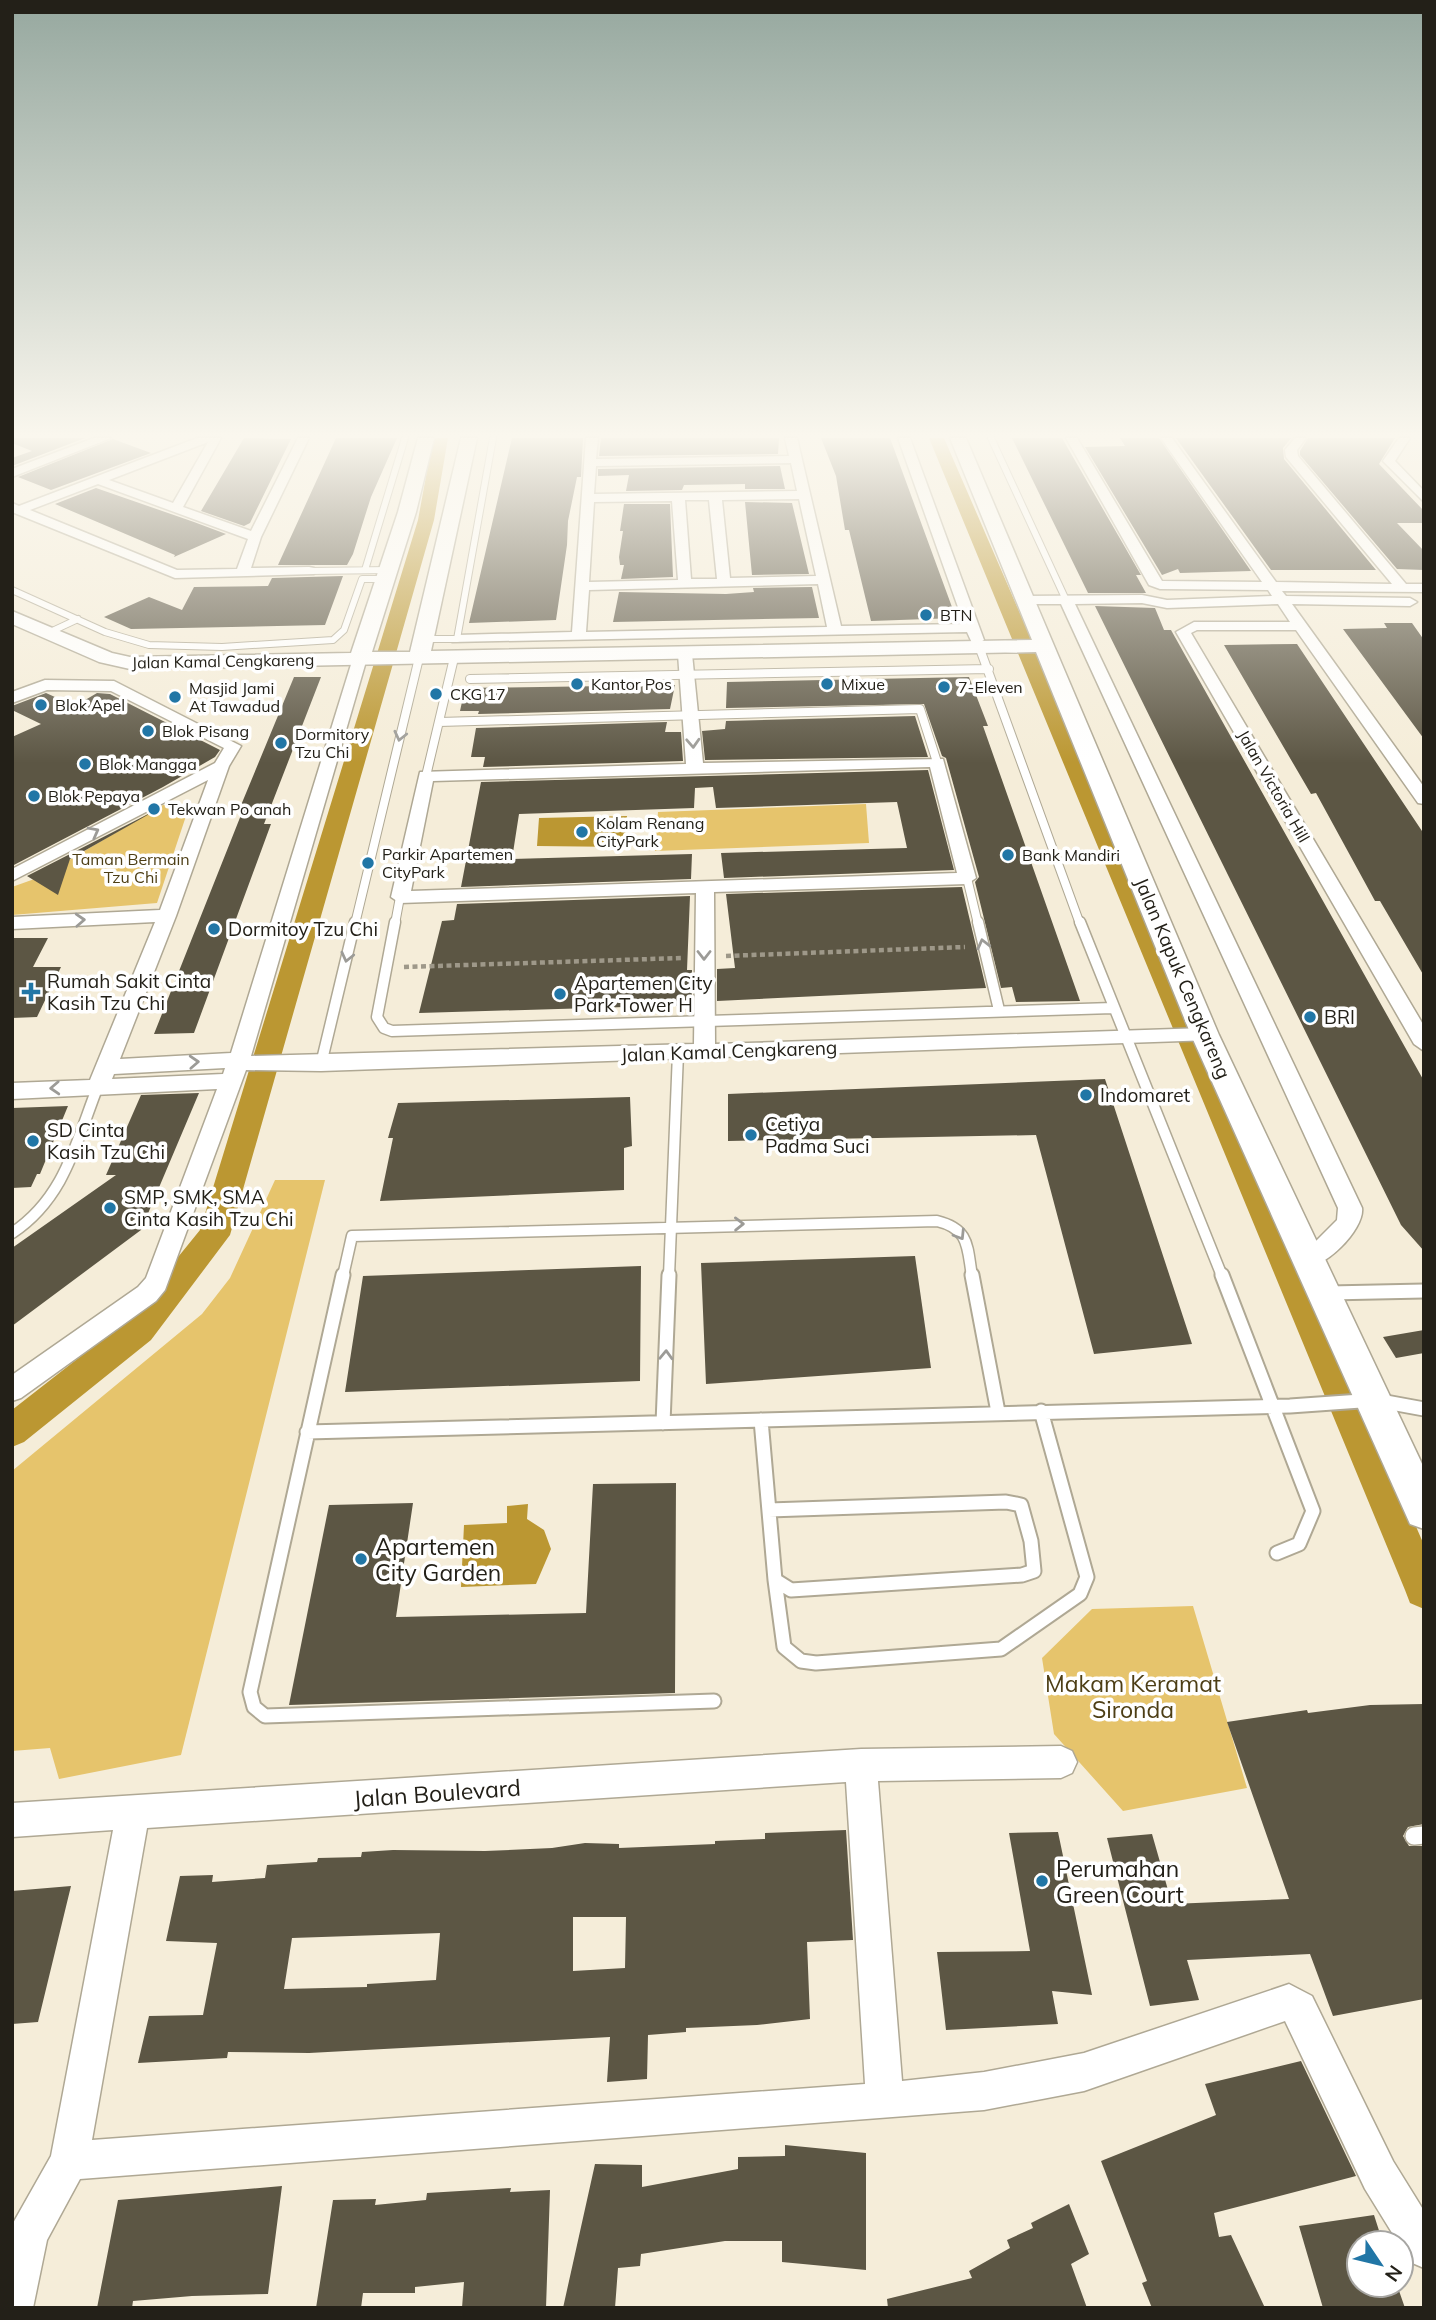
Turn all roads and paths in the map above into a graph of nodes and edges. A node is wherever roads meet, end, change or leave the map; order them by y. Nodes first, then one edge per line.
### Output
1 (105, 546) edge
2 (252, 546) edge
3 (372, 546) edge
4 (407, 546) edge
5 (427, 546) edge
6 (473, 546) edge
7 (585, 546) edge
8 (682, 546) edge
9 (720, 546) edge
10 (814, 546) edge
11 (943, 546) edge
12 (1004, 546) edge
13 (1041, 546) edge
14 (1133, 546) edge
15 (1244, 546) edge
16 (1367, 546) edge
17 (365, 570) junction
18 (309, 571) joint
19 (243, 572) junction
20 (388, 575) junction
21 (822, 580) junction
22 (724, 582) junction
23 (685, 583) junction
24 (1270, 584) junction
25 (583, 586) junction
26 (1401, 586) junction
27 (1424, 588) edge
28 (12, 590) edge
29 (1284, 600) junction
30 (1067, 601) junction
31 (1424, 602) edge
32 (1030, 607) junction
33 (12, 617) edge
34 (374, 617) junction
35 (348, 618) junction
36 (78, 619) junction
37 (1300, 626) junction
38 (835, 630) junction
39 (48, 633) junction
40 (579, 635) junction
41 (976, 637) junction
42 (1041, 646) junction
43 (456, 648) junction
44 (416, 652) junction
45 (219, 654) junction
46 (685, 654) junction
47 (368, 658) junction
48 (989, 669) junction
49 (687, 676) junction
50 (470, 680) dead end
51 (12, 698) edge
52 (691, 714) junction
53 (439, 722) junction
54 (937, 762) junction
55 (221, 766) junction
56 (695, 769) junction
57 (426, 776) junction
58 (1424, 799) edge
59 (12, 876) edge
60 (967, 878) junction
61 (705, 887) junction
62 (400, 897) junction
63 (167, 916) junction
64 (12, 923) edge
65 (1113, 1008) junction
66 (999, 1010) junction
67 (705, 1019) junction
68 (1202, 1035) junction
69 (1126, 1037) junction
70 (1424, 1044) edge
71 (704, 1052) junction
72 (678, 1053) junction
73 (311, 1065) junction
74 (246, 1068) junction
75 (102, 1076) junction
76 (12, 1091) edge
77 (670, 1226) junction
78 (12, 1233) edge
79 (1310, 1259) junction
80 (1424, 1291) edge
81 (1325, 1293) junction
82 (12, 1390) edge
83 (1370, 1401) junction
84 (1275, 1406) junction
85 (1424, 1409) edge
86 (1041, 1411) junction
87 (999, 1412) junction
88 (761, 1420) junction
89 (663, 1423) junction
90 (307, 1432) junction
91 (769, 1510) junction
92 (1424, 1511) edge
93 (1278, 1553) dead end
94 (775, 1580) junction
95 (714, 1701) dead end
96 (1061, 1762) dead end
97 (861, 1765) junction
98 (133, 1814) junction
99 (12, 1820) edge
100 (885, 2101) junction
101 (69, 2161) junction
102 (20, 2238) edge
103 (1424, 2248) edge
104 (13, 2308) edge

1 - 19 street
2 - 19 street
3 - 17 lane
4 - 20 street
5 - 44 street
6 - 43 lane
7 - 25 street
8 - 23 street
9 - 22 street
10 - 21 street
11 - 41 street
12 - 32 street, Jalan Kapuk Cengkareng
13 - 30 lane
14 - 24 street
15 - 24 street
16 - 26 street
17 - 18 lane
17 - 20 lane
18 - 19 street
20 - 34 street
20 - 35 lane
21 - 22 street
21 - 38 street
22 - 23 street
23 - 25 street
24 - 26 street
24 - 29 street
25 - 40 street
26 - 27 street
28 - 36 lane
29 - 30 street
29 - 31 street
29 - 37 street
30 - 32 street
30 - 79 street
32 - 42 street, Jalan Kapuk Cengkareng
33 - 39 street, Jalan Kamal Cengkareng
34 - 35 lane
34 - 47 street
35 - 45 lane
36 - 39 lane
36 - 45 lane
37 - 58 street
37 - 70 street, Jalan Victoria Hill
38 - 40 street
38 - 41 street
39 - 45 street, Jalan Kamal Cengkareng
40 - 43 street
41 - 42 street, Jalan Kamal Cengkareng
41 - 46 street, Jalan Kamal Cengkareng
41 - 48 lane
42 - 68 street, Jalan Kapuk Cengkareng
43 - 44 street, Jalan Kamal Cengkareng
43 - 46 street, Jalan Kamal Cengkareng
43 - 53 lane
44 - 47 street, Jalan Kamal Cengkareng
44 -> 73 lane
45 - 47 street, Jalan Kamal Cengkareng
46 - 49 street
47 - 74 street
48 - 49 lane
48 - 65 lane
49 - 50 lane
49 - 52 street
51 - 55 street
52 - 53 lane
52 - 54 lane
52 -> 56 street
53 - 57 lane
54 - 56 street
54 - 60 street
59 -> 55 street
55 - 63 street
56 - 57 street
57 - 62 street
60 - 61 street
66 -> 60 lane
61 - 62 street
61 -> 67 street
62 - 67 lane
64 -> 63 street
63 - 75 street
65 - 66 lane
65 - 69 lane
66 - 67 lane
67 - 71 street
68 - 69 street, Jalan Kamal Cengkareng
68 - 79 street, Jalan Kapuk Cengkareng
69 - 71 street, Jalan Kamal Cengkareng
69 - 84 lane
71 - 72 street, Jalan Kamal Cengkareng
72 - 73 street, Jalan Kamal Cengkareng
72 - 77 lane
73 - 74 street, Jalan Kamal Cengkareng
74 - 75 street, Jalan Kamal Cengkareng
74 - 82 street
75 -> 76 street, Jalan Kamal Cengkareng
75 - 78 lane
77 -> 87 lane
89 -> 77 lane
77 - 90 lane
79 - 81 street, Jalan Kapuk Cengkareng
80 - 81 lane
81 - 83 street, Jalan Kapuk Cengkareng
83 - 84 lane
83 - 85 lane
83 - 92 street, Jalan Kapuk Cengkareng
84 - 86 lane
84 - 93 lane
86 - 87 lane
86 - 94 lane
87 - 88 lane
88 - 89 lane
88 - 91 lane
89 - 90 lane
90 - 95 lane
91 - 94 lane
91 - 94 lane
96 - 97 street, Jalan Boulevard
97 - 98 street, Jalan Boulevard
97 - 100 street
98 - 99 street, Jalan Boulevard
98 - 101 street
100 - 101 street
100 - 103 street
101 - 102 street
102 - 104 street

